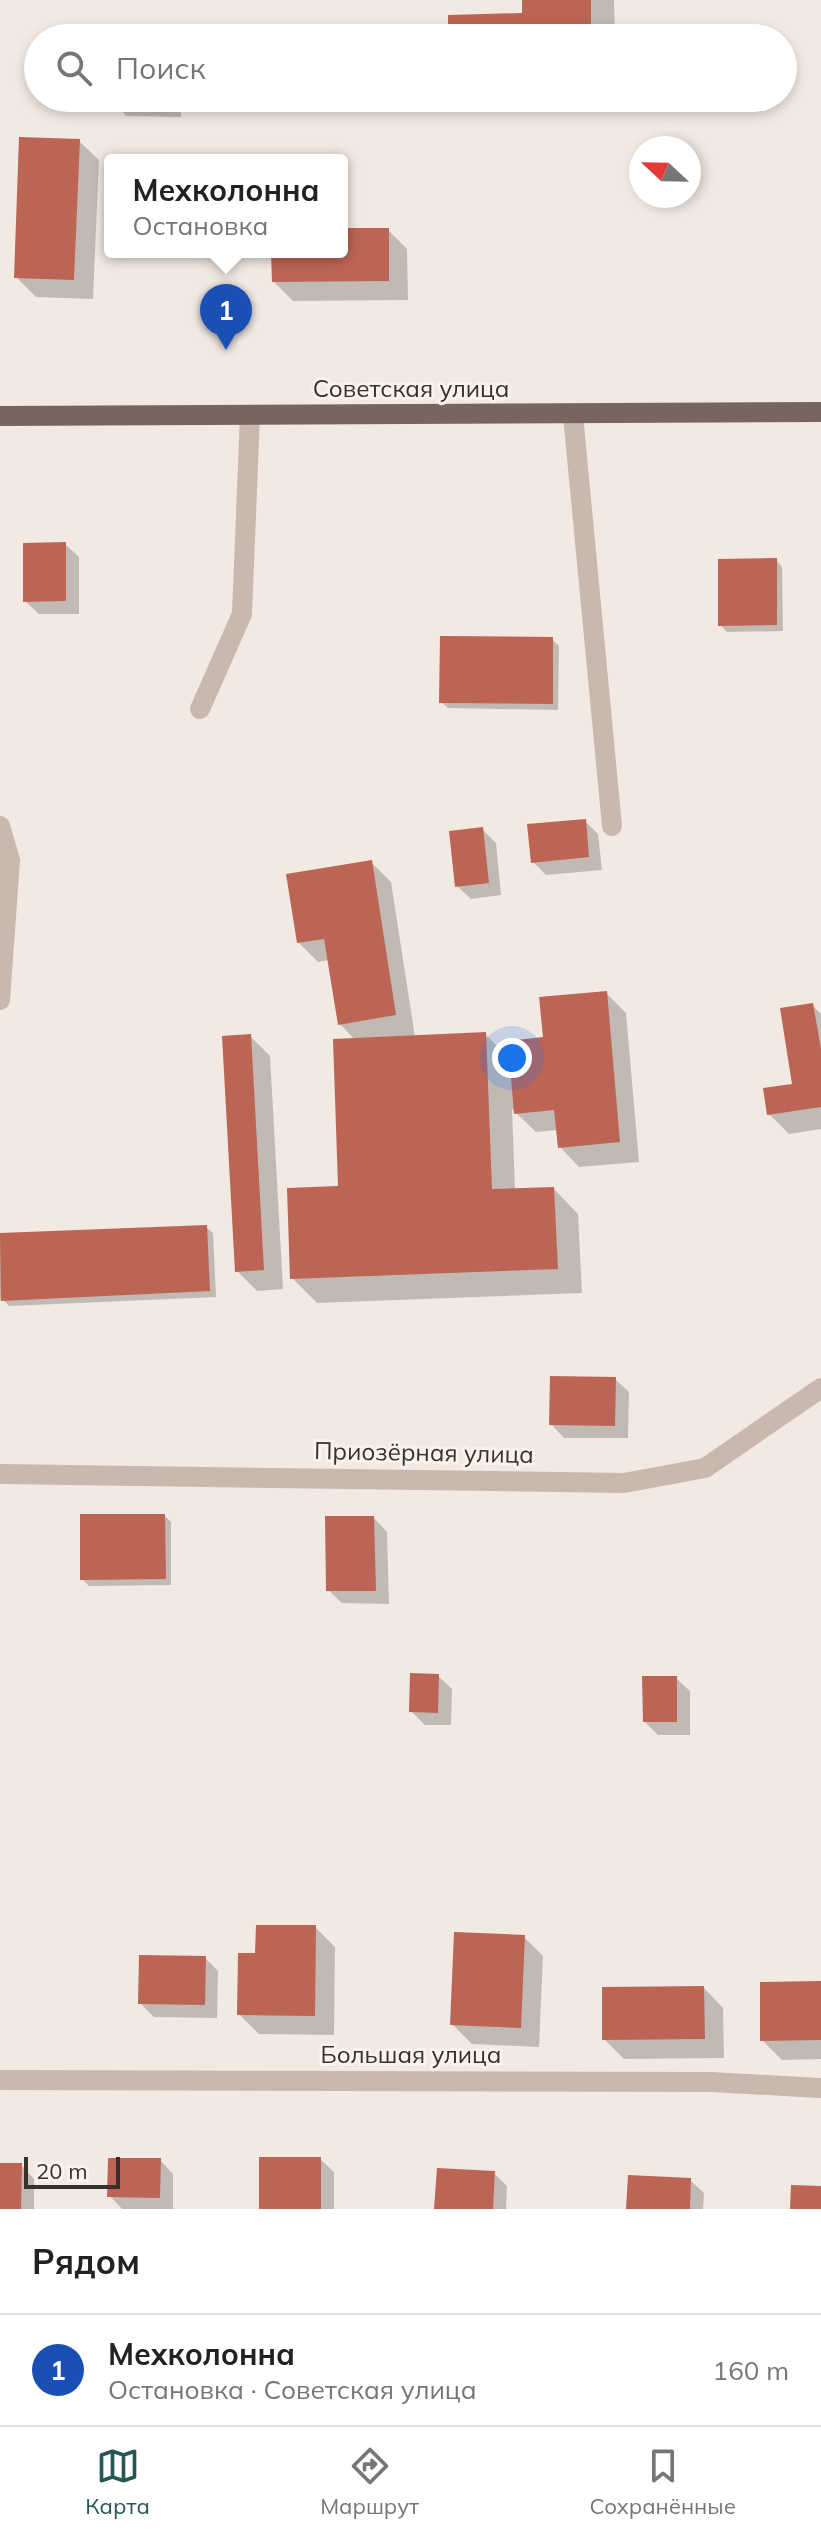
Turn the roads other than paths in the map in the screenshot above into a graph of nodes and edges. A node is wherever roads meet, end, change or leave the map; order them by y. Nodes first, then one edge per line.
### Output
1 (821, 412) edge
2 (250, 415) junction
3 (573, 415) junction
4 (0, 416) edge
5 (200, 709) dead end
6 (0, 826) edge
7 (612, 826) dead end
8 (0, 1000) edge
9 (821, 1388) edge
10 (0, 1474) edge
11 (0, 2080) edge
12 (821, 2088) edge

1 - 3 main road, Советская улица
2 - 3 main road, Советская улица
2 - 4 main road, Советская улица
2 - 5 street
3 - 7 street
6 - 8 street
9 - 10 street, Приозёрная улица
11 - 12 street, Большая улица

